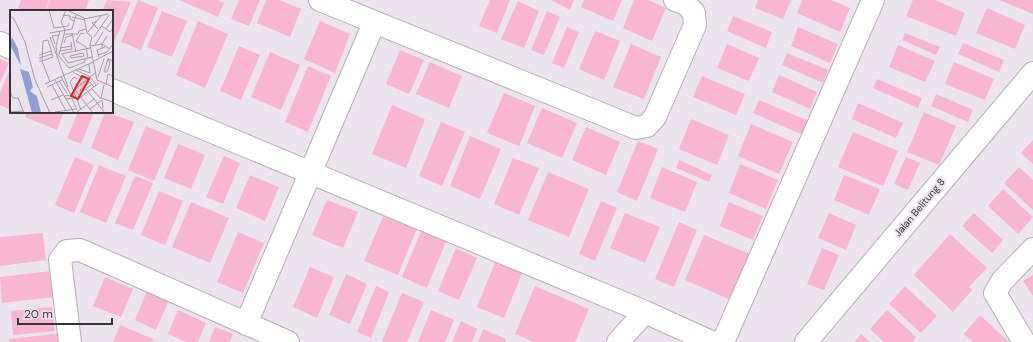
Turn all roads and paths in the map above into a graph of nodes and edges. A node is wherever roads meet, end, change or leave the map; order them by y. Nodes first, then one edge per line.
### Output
1 (320, 0) edge
2 (675, 0) edge
3 (873, 0) edge
4 (374, 23) junction
5 (0, 43) edge
6 (10, 48) edge
7 (1033, 73) edge
8 (113, 90) edge
9 (312, 173) junction
10 (1033, 249) edge
11 (645, 312) junction
12 (246, 324) junction
13 (70, 342) edge
14 (288, 342) edge
15 (618, 342) edge
16 (711, 342) edge
17 (723, 342) edge
18 (806, 342) edge
19 (1024, 342) edge

1 - 4 street
2 - 4 street
3 - 17 street
4 - 9 street
5 - 6 street
7 - 18 street, Jalan Belitung 8
8 - 9 street
9 - 11 street
9 - 12 street
10 - 19 street
11 - 15 street
11 - 16 street
12 - 13 street
12 - 14 street

